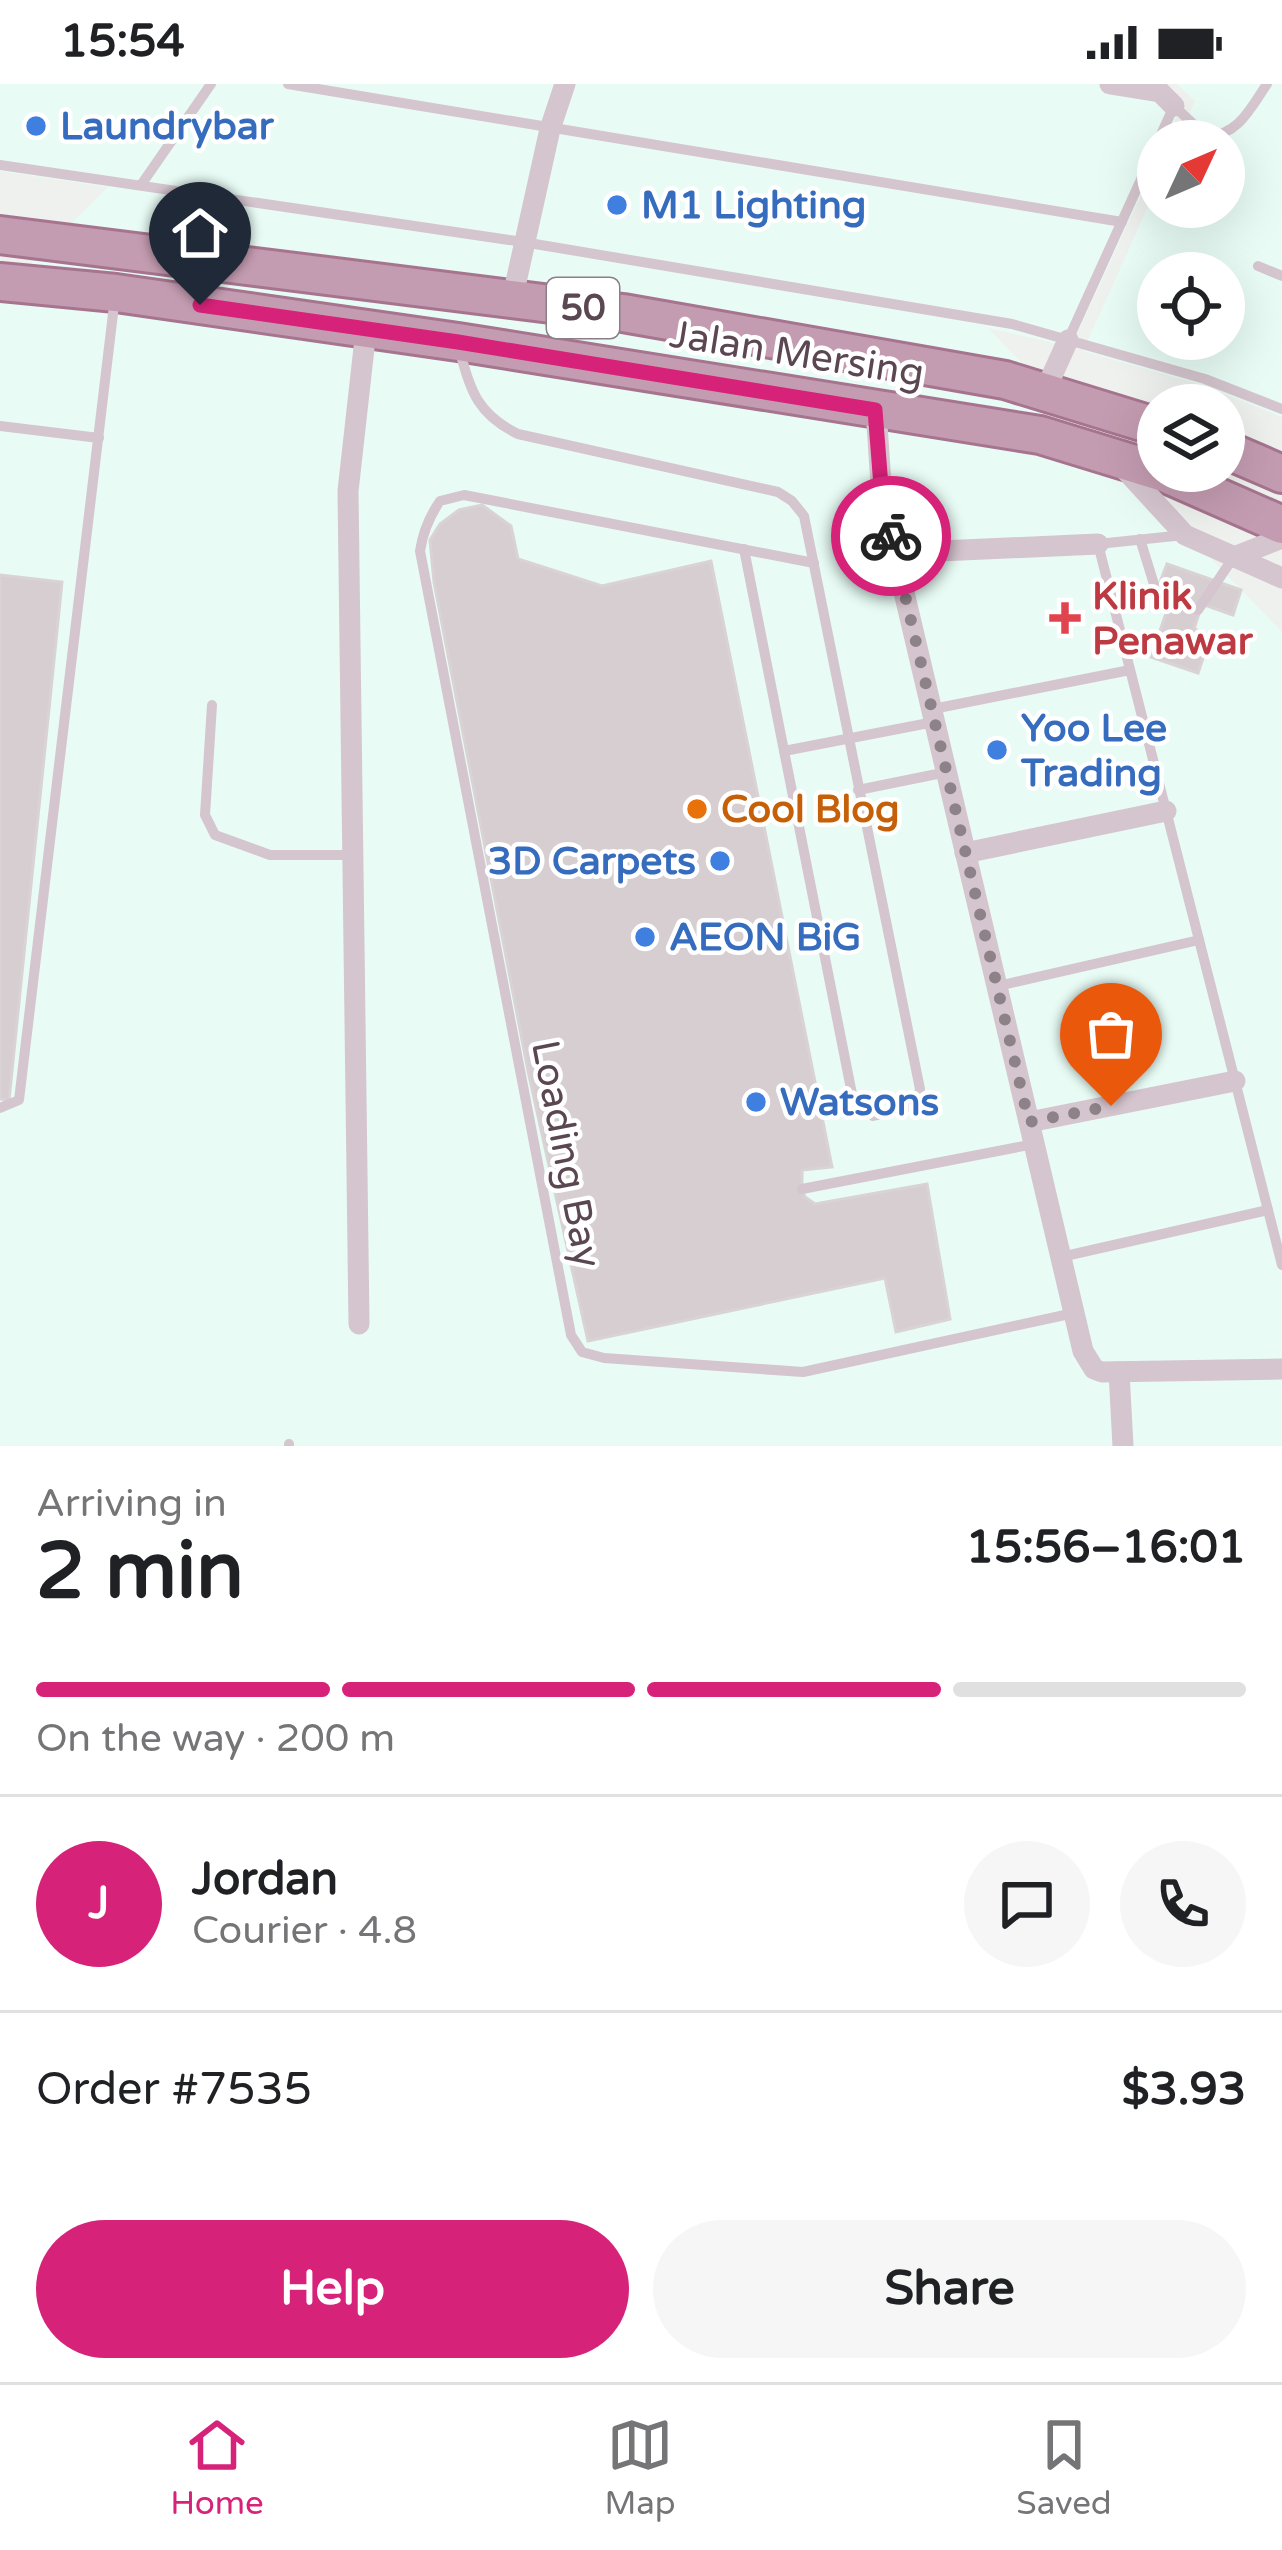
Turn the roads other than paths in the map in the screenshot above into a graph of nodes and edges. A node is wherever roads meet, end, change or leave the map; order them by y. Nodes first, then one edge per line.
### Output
1 (212, 84) edge
2 (288, 84) edge
3 (565, 84) edge
4 (1110, 84) edge
5 (1267, 84) edge
6 (1174, 106) junction
7 (1168, 120) edge
8 (550, 129) junction
9 (0, 165) edge
10 (141, 185) junction
11 (1137, 188) edge
12 (1122, 222) junction
13 (0, 236) edge
14 (523, 242) junction
15 (1258, 266) dead end
16 (1282, 276) edge
17 (0, 282) edge
18 (116, 293) junction
19 (512, 300) junction
20 (366, 330) junction
21 (1068, 340) junction
22 (458, 342) junction
23 (1046, 391) junction
24 (1282, 409) edge
25 (875, 410) junction
26 (1137, 420) edge
27 (0, 425) edge
28 (99, 438) junction
29 (1245, 453) edge
30 (1113, 456) junction
31 (1245, 457) edge
32 (1282, 463) edge
33 (1282, 474) edge
34 (1282, 525) edge
35 (1185, 535) junction
36 (1282, 538) edge
37 (1140, 539) junction
38 (1098, 544) junction
39 (744, 549) junction
40 (895, 553) junction
41 (1234, 557) junction
42 (814, 563) junction
43 (1282, 578) edge
44 (1130, 670) junction
45 (212, 704) dead end
46 (933, 716) junction
47 (847, 739) junction
48 (784, 751) junction
49 (946, 772) junction
50 (858, 790) junction
51 (1166, 812) junction
52 (965, 853) junction
53 (354, 855) junction
54 (1199, 940) junction
55 (997, 986) junction
56 (1235, 1081) junction
57 (0, 1108) edge
58 (1031, 1133) junction
59 (802, 1189) dead end
60 (1268, 1210) junction
61 (1061, 1257) junction
62 (1282, 1265) edge
63 (1074, 1313) junction
64 (359, 1324) dead end
65 (1282, 1369) edge
66 (1119, 1372) junction
67 (1123, 1446) edge

1 - 10 lane
2 - 8 lane
3 - 8 street
4 - 6 street
5 - 6 lane
6 - 7 lane
8 - 12 lane
8 - 14 street
9 - 10 lane
10 - 14 lane
11 - 12 lane
12 - 21 lane
13 - 19 highway, Jalan Mersing / 50
14 - 19 street
14 - 21 lane
15 - 16 lane
17 - 18 highway, Jalan Mersing / 50
18 - 20 highway, Jalan Mersing / 50
18 - 28 lane
19 - 23 highway, Jalan Mersing / 50
20 - 22 highway, Jalan Mersing / 50
20 - 53 street
21 - 23 street
21 - 24 lane
22 - 25 highway, Jalan Mersing / 50
22 - 42 lane
23 - 26 highway, Jalan Mersing / 50
25 - 30 highway, Jalan Mersing / 50
25 - 40 street
27 - 28 lane
28 - 57 lane
29 - 32 highway
30 - 34 highway, Jalan Mersing / 50
30 - 35 street
31 - 33 highway
35 - 37 lane
35 - 41 street
36 - 41 street
37 - 38 lane
37 - 41 lane
38 - 40 street
38 - 44 lane
39 - 42 lane
39 - 48 lane
39 - 63 lane, Loading Bay
40 - 46 street
41 - 43 street
42 - 47 lane
44 - 46 lane
44 - 51 lane
45 - 53 lane
46 - 47 lane
46 - 49 street
47 - 48 lane
47 - 50 lane
48 - 50 lane
49 - 50 lane
49 - 52 street
51 - 52 street
51 - 54 lane
52 - 55 street
53 - 64 street
54 - 55 lane
54 - 56 lane
55 - 58 street
56 - 58 street
56 - 60 lane
58 - 59 lane
58 - 61 street
60 - 61 lane
60 - 62 lane
61 - 63 street
63 - 66 street
65 - 66 street
66 - 67 street

